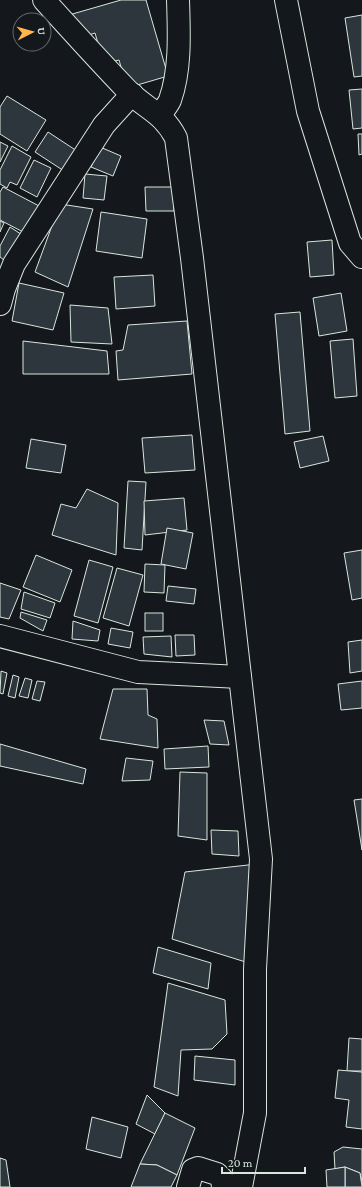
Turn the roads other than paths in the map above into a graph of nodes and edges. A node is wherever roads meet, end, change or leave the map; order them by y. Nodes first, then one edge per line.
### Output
1 (44, 0) edge
2 (178, 0) edge
3 (286, 0) edge
4 (132, 94) junction
5 (160, 115) junction
6 (362, 256) edge
7 (0, 304) edge
8 (0, 636) edge
9 (240, 677) junction
10 (188, 1187) edge
11 (223, 1187) edge
12 (241, 1187) edge

1 - 4 street
2 - 5 street
3 - 6 street
4 - 5 street
4 - 7 street
5 - 9 street
8 - 9 street
9 - 12 street
10 - 11 street

